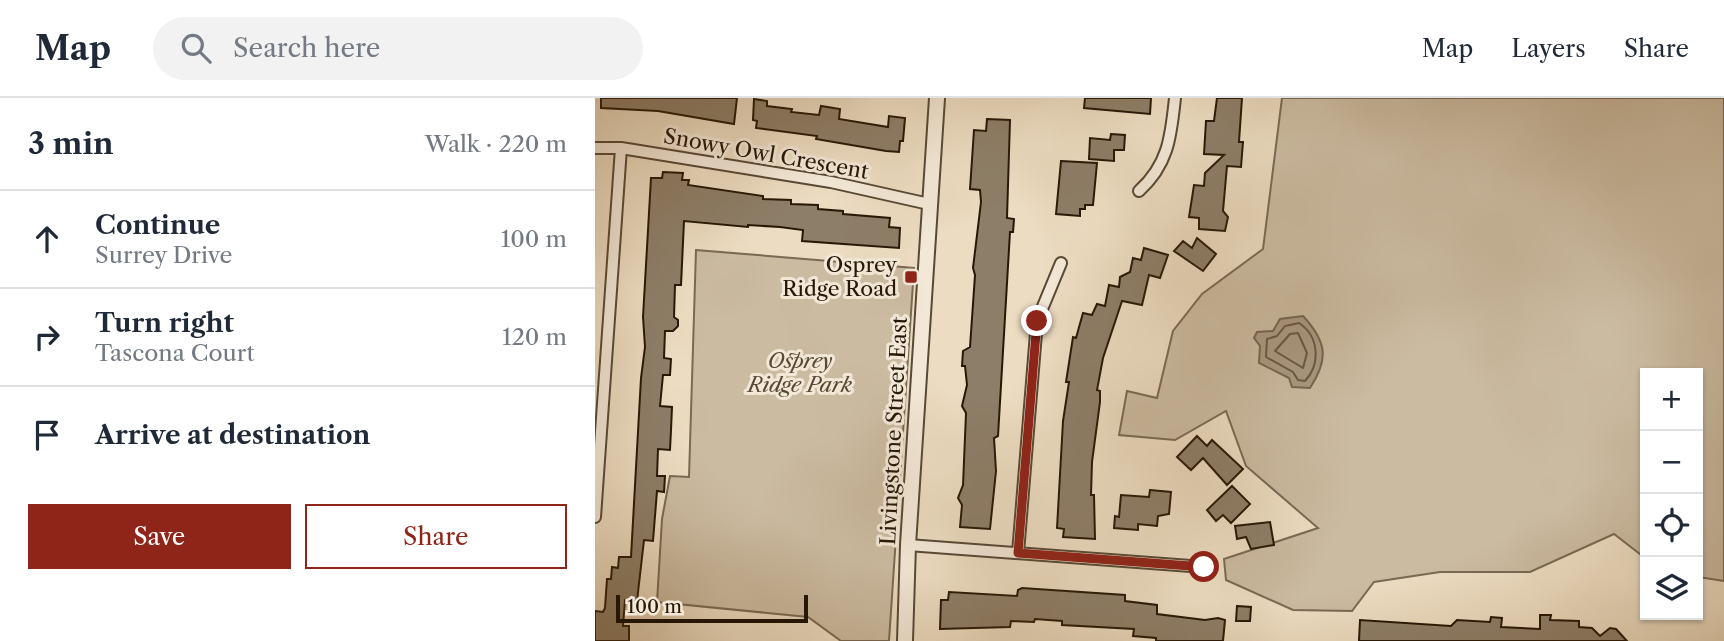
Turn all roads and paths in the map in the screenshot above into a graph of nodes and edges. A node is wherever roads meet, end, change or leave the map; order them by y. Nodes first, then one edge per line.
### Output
1 (937, 98) edge
2 (1175, 98) edge
3 (595, 148) edge
4 (621, 148) junction
5 (1139, 191) dead end
6 (929, 204) junction
7 (1061, 263) dead end
8 (601, 353) edge
9 (595, 517) edge
10 (908, 545) junction
11 (1018, 553) junction
12 (1204, 567) dead end
13 (905, 641) edge

1 - 6 street, Livingstone Street East
2 - 5 street
3 - 4 street, Snowy Owl Crescent
4 - 6 street, Snowy Owl Crescent
4 - 8 street
6 - 10 street, Livingstone Street East
7 - 11 street
8 - 9 street
10 - 11 street
10 - 13 street, Livingstone Street East
11 - 12 street

